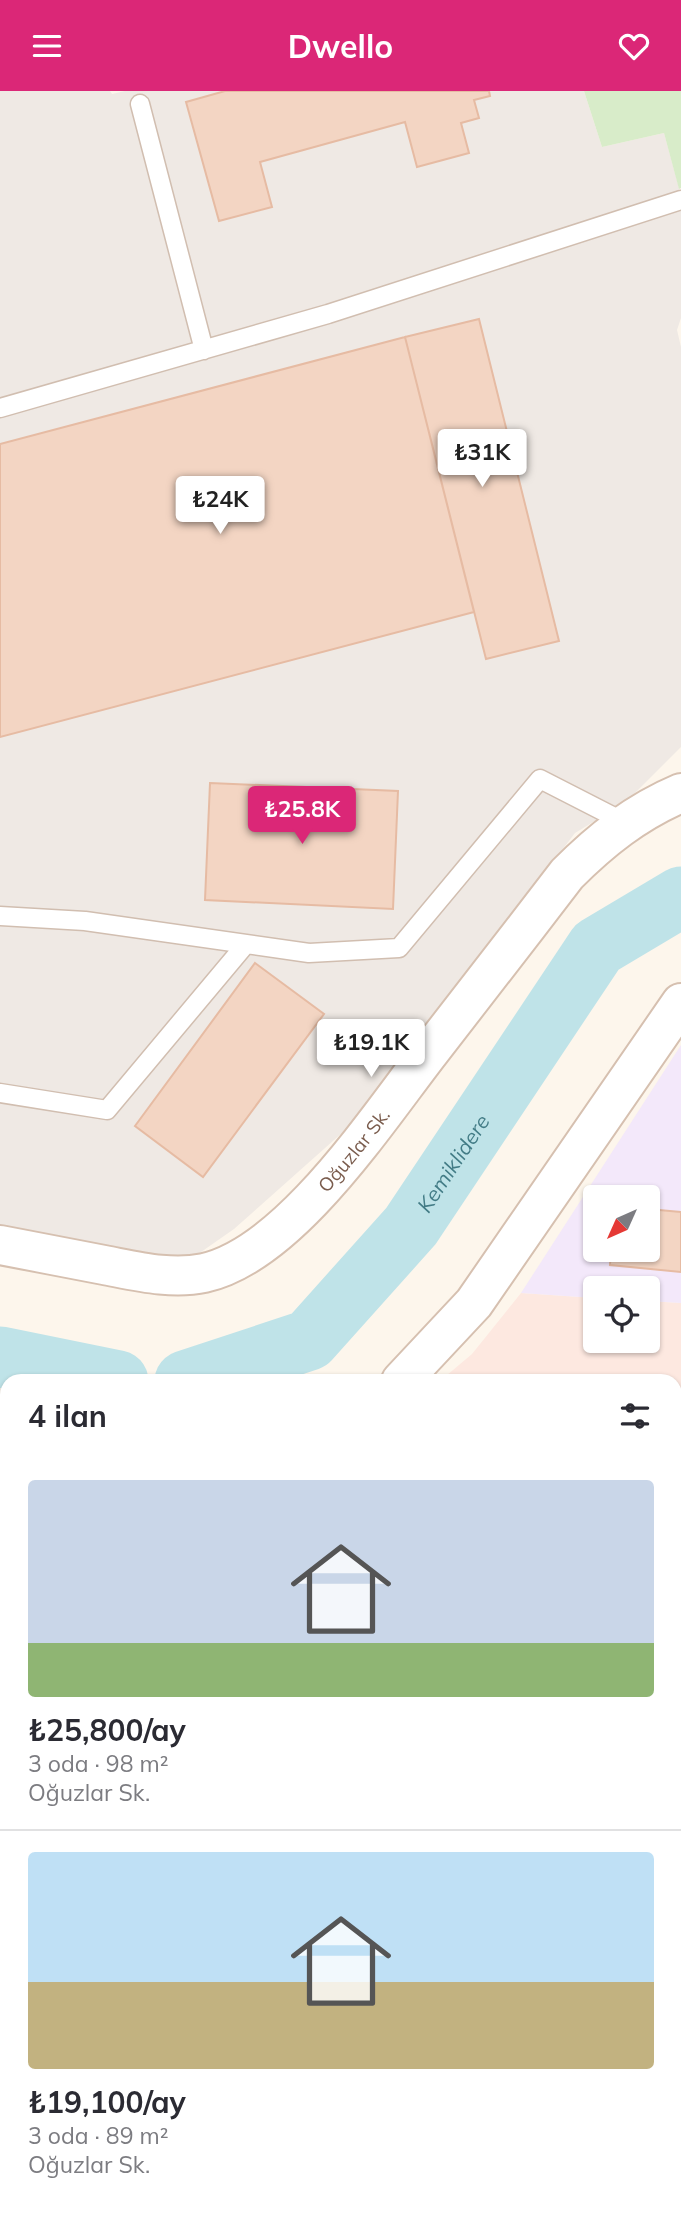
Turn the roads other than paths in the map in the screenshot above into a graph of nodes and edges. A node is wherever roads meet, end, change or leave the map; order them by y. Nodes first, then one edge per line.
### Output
1 (141, 104) dead end
2 (681, 200) edge
3 (204, 350) junction
4 (0, 408) edge
5 (681, 793) edge
6 (626, 823) junction
7 (0, 916) edge
8 (246, 944) junction
9 (681, 1003) edge
10 (0, 1093) edge
11 (0, 1245) edge
12 (0, 1269) edge
13 (152, 1274) junction
14 (408, 1374) edge

1 - 3 lane
2 - 3 lane
3 - 4 lane
5 - 6 street, Oğuzlar Sk.
6 - 8 lane
6 - 13 street, Oğuzlar Sk.
7 - 8 lane
8 - 10 lane
9 - 14 street
11 - 13 street, Oğuzlar Sk.
12 - 13 street

